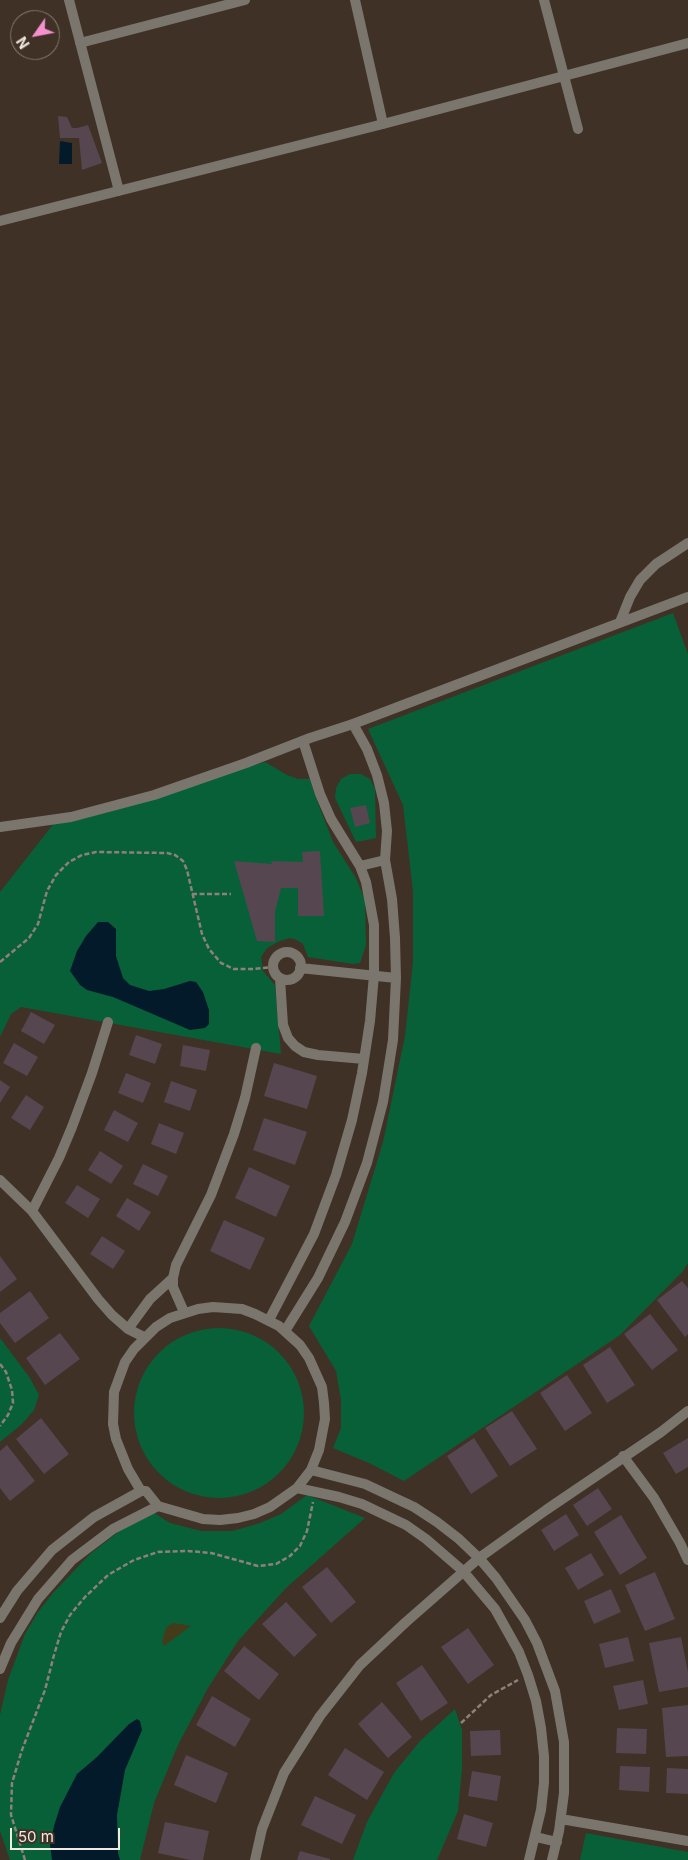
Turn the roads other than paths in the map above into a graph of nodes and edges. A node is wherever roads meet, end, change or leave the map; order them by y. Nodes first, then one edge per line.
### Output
1 (69, 0) edge
2 (245, 0) edge
3 (355, 0) edge
4 (544, 0) edge
5 (80, 43) junction
6 (688, 43) edge
7 (563, 75) junction
8 (383, 124) junction
9 (578, 129) dead end
10 (119, 191) junction
11 (0, 221) edge
12 (688, 543) edge
13 (688, 598) edge
14 (620, 622) junction
15 (353, 724) junction
16 (303, 741) junction
17 (0, 827) edge
18 (385, 860) junction
19 (360, 866) junction
20 (300, 968) junction
21 (374, 975) junction
22 (280, 978) junction
23 (396, 978) junction
24 (108, 1022) dead end
25 (256, 1048) dead end
26 (364, 1059) junction
27 (0, 1180) edge
28 (32, 1211) junction
29 (173, 1278) junction
30 (184, 1312) junction
31 (269, 1320) junction
32 (128, 1329) junction
33 (285, 1331) junction
34 (144, 1337) junction
35 (688, 1411) edge
36 (623, 1456) junction
37 (311, 1470) junction
38 (297, 1488) junction
39 (141, 1491) junction
40 (158, 1506) junction
41 (479, 1558) junction
42 (688, 1560) edge
43 (463, 1571) junction
44 (0, 1618) edge
45 (0, 1669) edge
46 (561, 1819) junction
47 (536, 1837) junction
48 (688, 1841) edge
49 (556, 1842) junction
50 (255, 1860) edge
51 (529, 1860) edge
52 (552, 1860) edge

1 - 5 street
2 - 5 street
3 - 8 street
4 - 7 street
5 - 10 street
6 - 7 street
7 - 8 street
7 - 9 street
8 - 10 street
10 - 11 street
12 - 14 street
13 - 14 street
14 - 15 street
15 - 16 street
15 - 18 street
16 - 17 street
16 - 19 street
18 - 19 street
18 - 23 street
19 - 21 street
20 - 21 street
20 - 22 street
20 - 22 street
21 - 23 street
21 - 26 street
22 - 26 street
23 - 33 street
24 - 28 street
25 - 29 street
26 - 31 street
27 - 28 street
28 - 32 street
29 - 30 street
29 - 32 street
30 - 31 street
30 - 34 street
31 - 33 street
32 - 34 street
33 - 37 street
34 - 39 street
35 - 36 street
36 - 41 street
36 - 42 street
37 - 38 street
37 - 41 street
38 - 40 street
38 - 43 street
39 - 40 street
39 - 44 street
40 - 45 street
41 - 43 street
41 - 46 street
43 - 47 street
43 - 50 street
46 - 48 street
46 - 49 street
47 - 49 street
47 - 51 street
49 - 52 street

